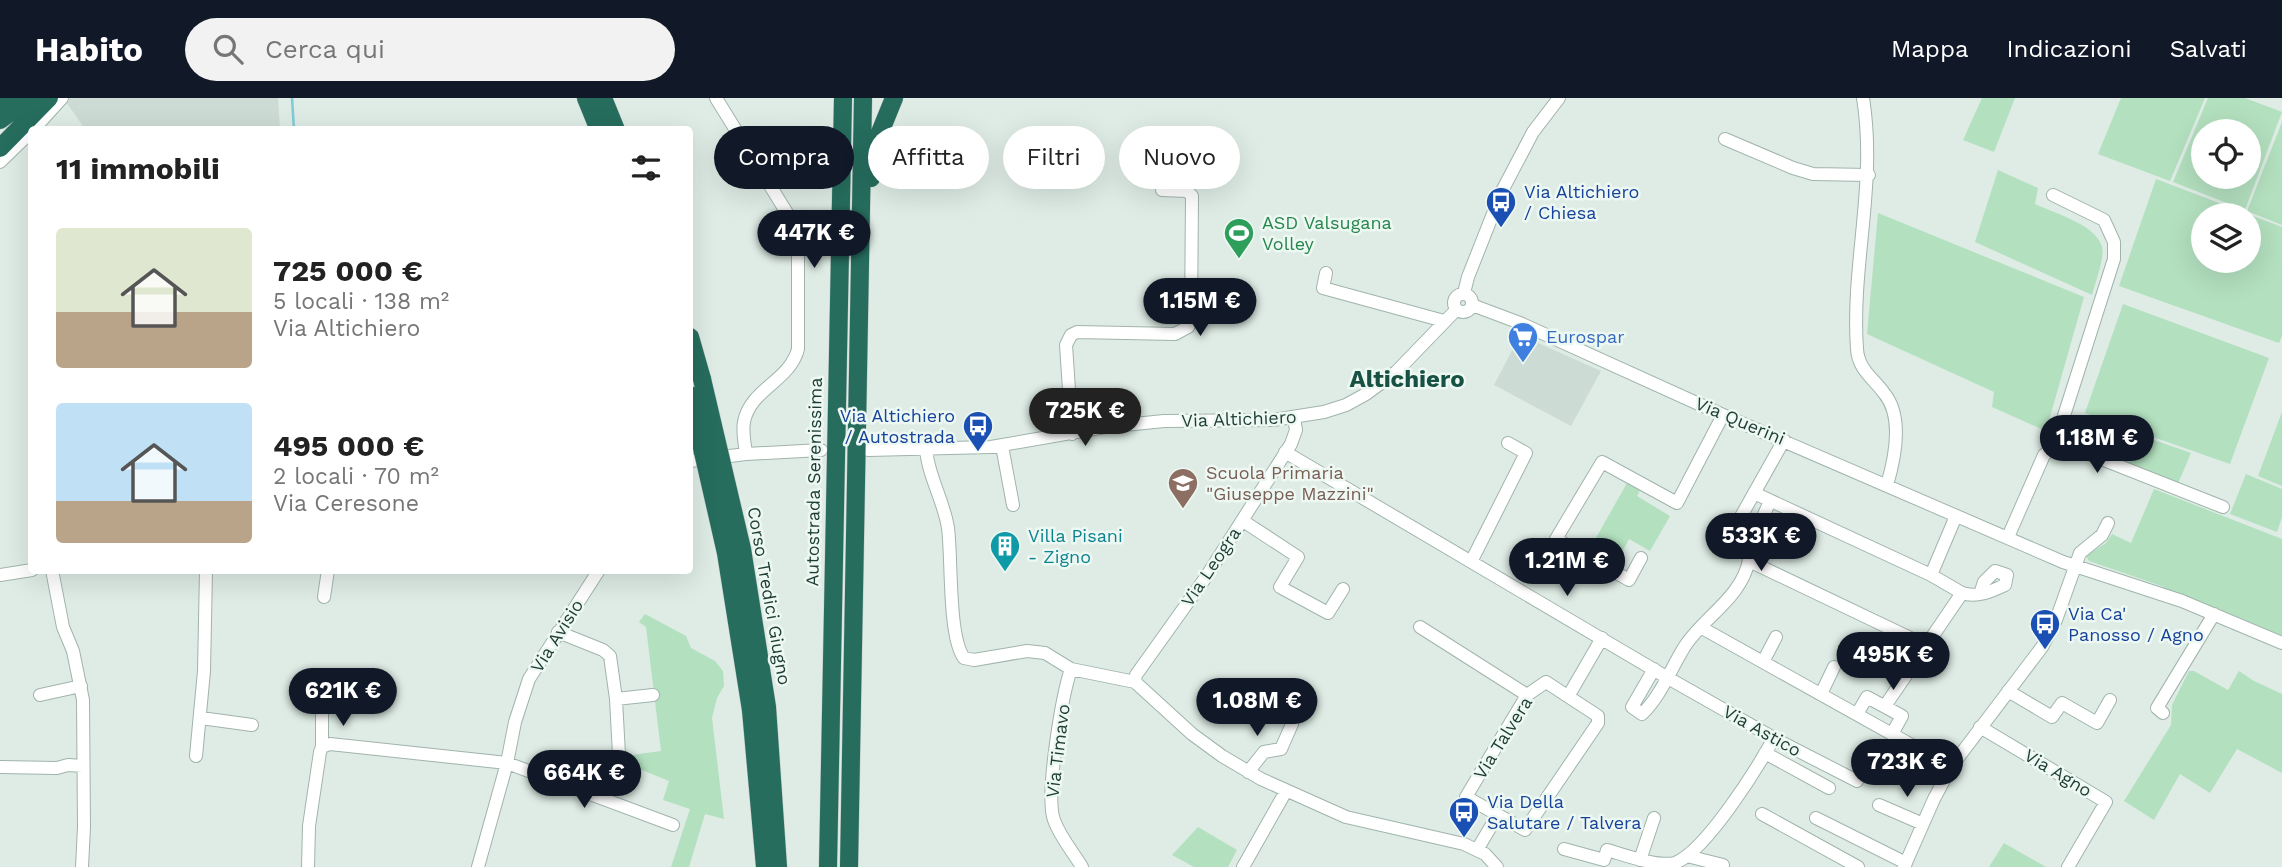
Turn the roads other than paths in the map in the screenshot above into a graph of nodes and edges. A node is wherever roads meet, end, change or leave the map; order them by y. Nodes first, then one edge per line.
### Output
1 (7, 98) edge
2 (30, 98) edge
3 (48, 98) edge
4 (62, 98) edge
5 (716, 98) edge
6 (843, 98) edge
7 (863, 98) edge
8 (894, 98) edge
9 (1559, 98) edge
10 (1863, 98) edge
11 (591, 101) edge
12 (0, 103) edge
13 (0, 120) edge
14 (36, 126) edge
15 (598, 126) edge
16 (613, 126) edge
17 (28, 134) edge
18 (1725, 139) dead end
19 (0, 148) edge
20 (0, 162) edge
21 (1869, 175) junction
22 (1161, 190) dead end
23 (2053, 195) dead end
24 (860, 271) junction
25 (1326, 273) dead end
26 (1464, 293) junction
27 (1472, 305) junction
28 (1456, 310) junction
29 (1444, 321) junction
30 (693, 349) edge
31 (693, 408) edge
32 (1723, 415) junction
33 (1294, 418) junction
34 (1072, 434) junction
35 (1784, 440) junction
36 (1508, 443) dead end
37 (1002, 446) junction
38 (2054, 447) junction
39 (926, 449) junction
40 (821, 450) dead end
41 (872, 450) dead end
42 (1285, 452) junction
43 (746, 454) junction
44 (693, 461) edge
45 (1887, 485) junction
46 (1754, 493) junction
47 (1770, 501) junction
48 (1013, 505) dead end
49 (2223, 507) dead end
50 (1956, 516) junction
51 (1242, 521) junction
52 (2108, 523) dead end
53 (2008, 537) junction
54 (1748, 556) junction
55 (1641, 558) dead end
56 (1472, 560) junction
57 (2076, 567) junction
58 (28, 571) edge
59 (53, 574) edge
60 (206, 574) edge
61 (327, 574) edge
62 (596, 574) edge
63 (0, 575) edge
64 (1931, 575) junction
65 (1343, 589) dead end
66 (1962, 593) junction
67 (1980, 594) dead end
68 (324, 597) dead end
69 (2214, 614) junction
70 (1420, 627) dead end
71 (1702, 628) junction
72 (558, 632) junction
73 (1776, 637) dead end
74 (1602, 638) junction
75 (2282, 643) edge
76 (1927, 646) junction
77 (1763, 662) junction
78 (1834, 667) dead end
79 (1071, 669) junction
80 (1654, 669) junction
81 (1668, 678) junction
82 (1136, 679) junction
83 (1540, 685) junction
84 (82, 686) junction
85 (2008, 691) junction
86 (1821, 694) junction
87 (40, 695) dead end
88 (653, 695) dead end
89 (1527, 695) junction
90 (1569, 695) junction
91 (616, 699) junction
92 (2110, 700) dead end
93 (322, 705) dead end
94 (1885, 706) junction
95 (759, 709) junction
96 (2163, 713) dead end
97 (1857, 714) junction
98 (201, 718) junction
99 (1292, 723) dead end
100 (1598, 723) junction
101 (252, 725) dead end
102 (1980, 727) junction
103 (1892, 734) junction
104 (1774, 738) junction
105 (322, 747) junction
106 (1765, 753) junction
107 (196, 756) dead end
108 (0, 759) edge
109 (507, 763) junction
110 (68, 765) junction
111 (83, 766) junction
112 (0, 767) edge
113 (1951, 767) junction
114 (1248, 772) junction
115 (1857, 781) dead end
116 (1829, 788) dead end
117 (1286, 791) junction
118 (604, 799) junction
119 (1878, 805) dead end
120 (1762, 814) dead end
121 (1497, 816) junction
122 (1654, 818) dead end
123 (1816, 818) dead end
124 (1923, 824) junction
125 (673, 825) dead end
126 (1564, 849) dead end
127 (1477, 850) junction
128 (1687, 856) junction
129 (1645, 863) edge
130 (1723, 865) edge
131 (1905, 865) edge
132 (481, 866) edge
133 (82, 867) edge
134 (307, 867) edge
135 (765, 867) edge
136 (778, 867) edge
137 (828, 867) edge
138 (849, 867) edge
139 (1082, 867) edge
140 (1243, 867) edge
141 (1498, 867) edge
142 (1508, 867) edge
143 (1858, 867) edge
144 (2068, 867) edge

1 - 12 highway
2 - 13 highway
3 - 19 highway
4 - 14 street
5 - 43 street
6 - 137 highway, Autostrada Serenissima
7 - 24 highway
8 - 24 highway
9 - 26 street, Via Altichiero
10 - 21 street
11 - 15 highway
11 - 16 highway
17 - 20 street
18 - 21 street
21 - 45 street
22 - 34 street
23 - 38 street
24 - 138 highway
25 - 29 street
26 - 27 street
26 - 28 street, Via Altichiero
27 - 28 street, Via Altichiero
27 - 32 street, Via Querini
28 - 29 street, Via Altichiero
29 - 33 street, Via Altichiero
30 - 95 highway, Corso Tredici Giugno, bridge
31 - 95 highway, Corso Tredici Giugno, bridge
32 - 35 street, Via Querini
32 - 55 street
33 - 34 street, Via Altichiero
33 - 42 street, Via Leogra
34 - 37 street, Via Altichiero
35 - 45 street, Via Querini
35 - 46 street
36 - 56 street
37 - 39 street, Via Altichiero
37 - 48 street
38 - 49 street
38 - 53 street
39 - 41 street, Via Altichiero
39 - 79 street
40 - 43 street
42 - 51 street, Via Leogra
42 - 56 street, Via Astico
43 - 44 street
45 - 50 street, Via Querini
46 - 47 street
46 - 54 street
47 - 54 street
47 - 64 street
50 - 53 street, Via Querini
50 - 64 street
51 - 65 street
51 - 82 street, Via Leogra
52 - 57 street
53 - 57 street, Via Querini
54 - 71 street
54 - 76 street
56 - 74 street, Via Astico
57 - 69 street, Via Querini
57 - 85 street
58 - 63 street
59 - 84 street
60 - 98 street
61 - 68 street
62 - 72 street, Via Avisio
64 - 66 street
66 - 67 street
66 - 76 street
69 - 75 street, Via Querini
69 - 96 street
70 - 89 street
71 - 77 street
71 - 81 street
72 - 91 street
72 - 109 street, Via Avisio
73 - 77 street
74 - 80 street, Via Astico
74 - 90 street
76 - 94 street
77 - 86 street
78 - 86 street
79 - 82 street
79 - 139 street, Via Timavo
80 - 81 street, Via Astico
80 - 81 street
81 - 104 street, Via Astico
82 - 114 street
83 - 89 street, Via Talvera
83 - 90 street, Via Talvera
83 - 100 street, Via Talvera
84 - 87 street
84 - 111 street
85 - 92 street
85 - 102 street
86 - 97 street
88 - 91 street
89 - 121 street, Via Talvera
90 - 100 street, Via Talvera
91 - 118 street
93 - 105 street
94 - 97 street
94 - 103 street
95 - 135 highway, Corso Tredici Giugno
95 - 136 highway, Corso Tredici Giugno
97 - 103 street
98 - 101 street
98 - 107 street
99 - 114 street
100 - 121 street, Via Talvera
102 - 113 street
102 - 144 street, Via Agno
103 - 113 street
104 - 106 street
104 - 115 street, Via Astico
105 - 109 street
105 - 134 street
106 - 116 street
106 - 128 street
108 - 110 street
109 - 118 street
109 - 132 street, Via Avisio
110 - 111 street
110 - 112 street
111 - 133 street
113 - 124 street
114 - 117 street
117 - 127 street
117 - 140 street
118 - 125 street
119 - 124 street
120 - 143 street
121 - 127 street
122 - 129 street
123 - 131 street
124 - 131 street
126 - 129 street
127 - 141 street
128 - 129 street
128 - 130 street
141 - 142 street

